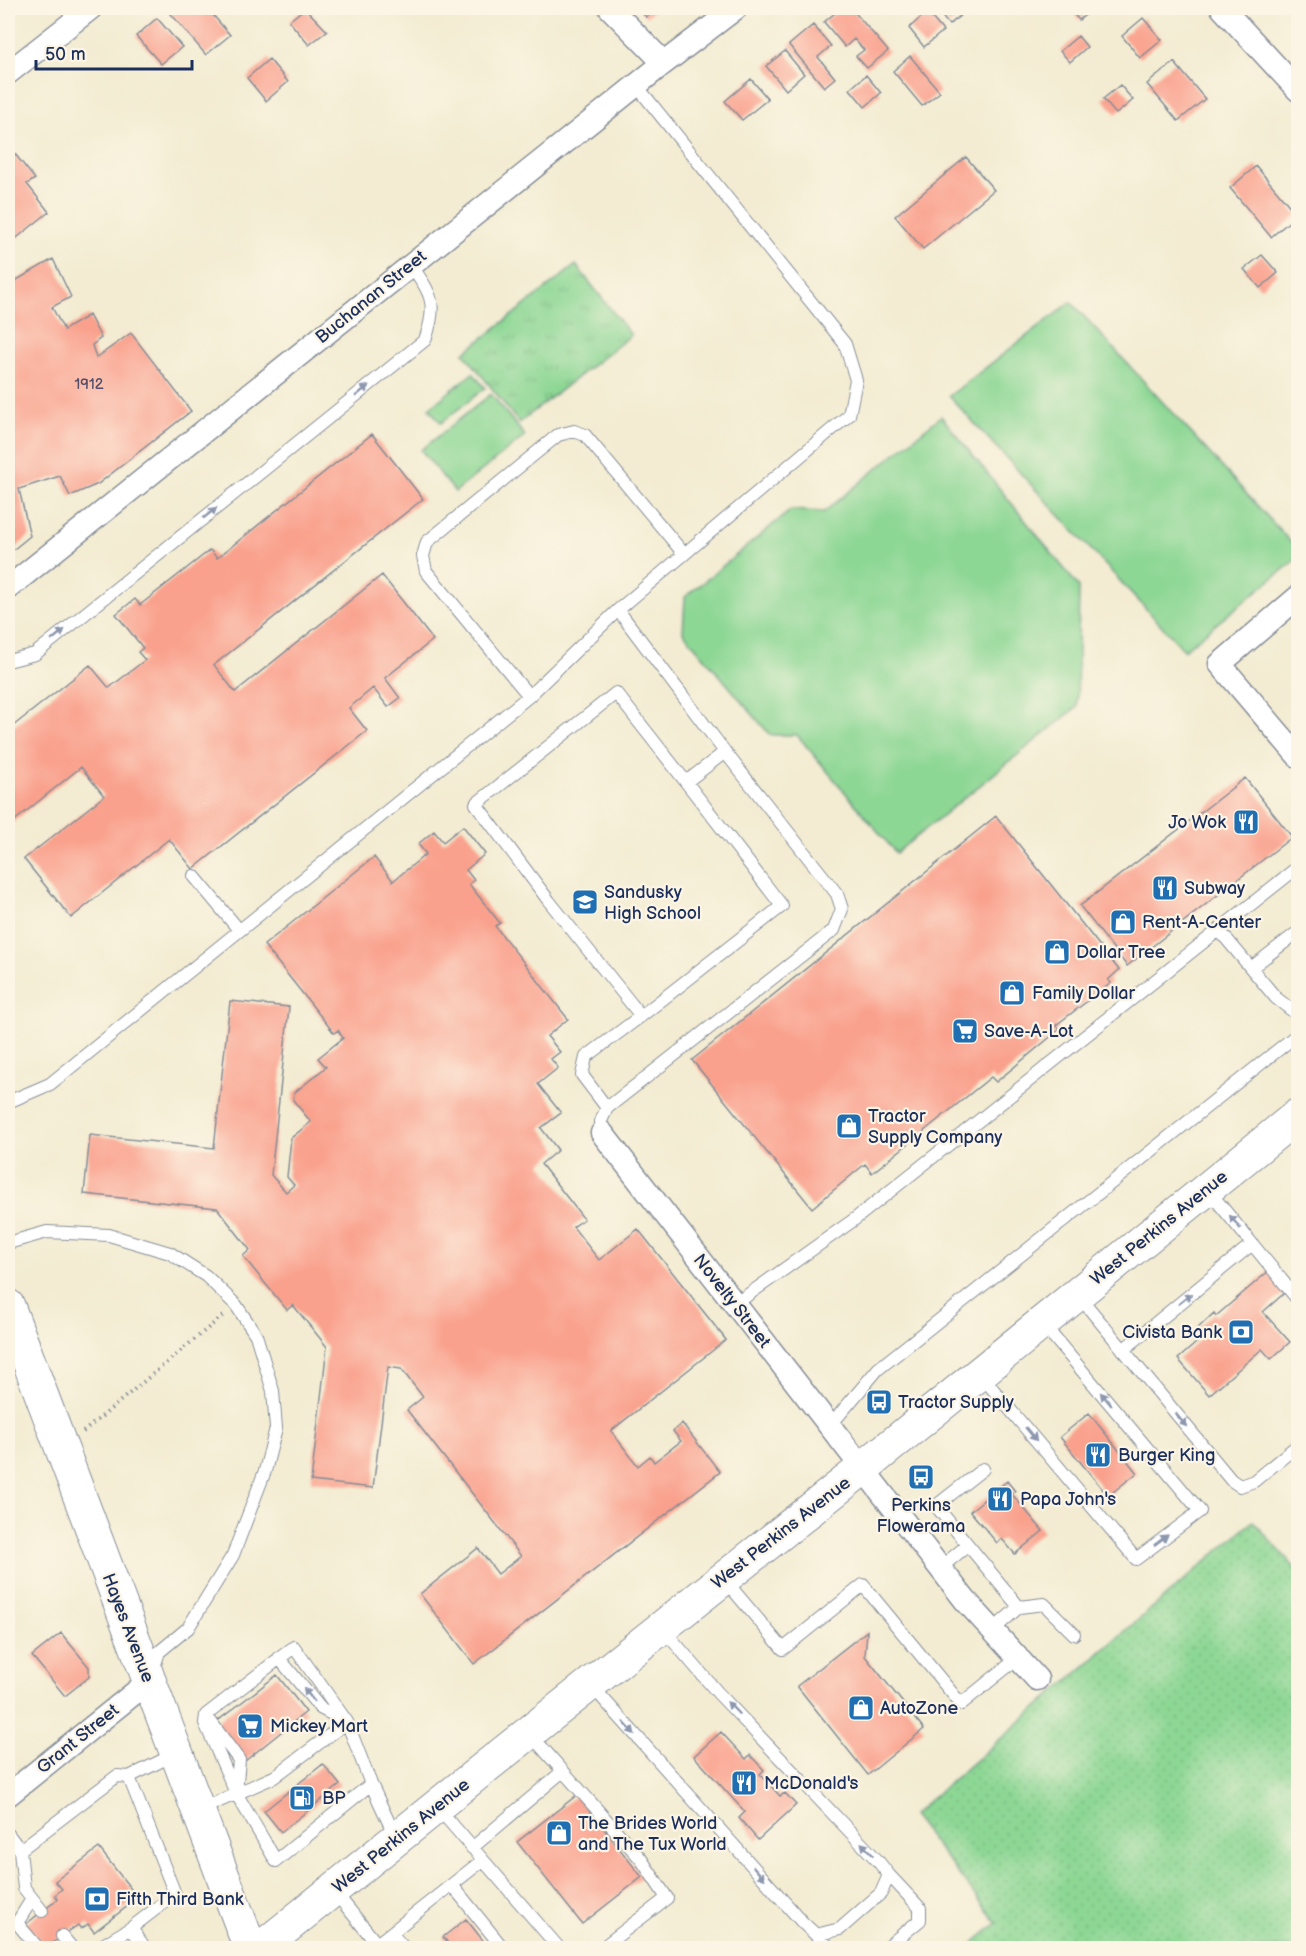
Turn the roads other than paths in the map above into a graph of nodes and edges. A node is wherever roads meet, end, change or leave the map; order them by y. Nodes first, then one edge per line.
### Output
1 (91, 8) edge
2 (610, 8) edge
3 (736, 8) edge
4 (1222, 8) edge
5 (664, 63) junction
6 (8, 73) edge
7 (636, 85) junction
8 (1299, 90) edge
9 (411, 266) junction
10 (684, 554) junction
11 (8, 588) edge
12 (1299, 597) edge
13 (618, 610) junction
14 (8, 661) edge
15 (529, 696) junction
16 (725, 753) junction
17 (1299, 756) edge
18 (686, 782) junction
19 (1299, 867) edge
20 (194, 876) dead end
21 (239, 930) junction
22 (1220, 930) junction
23 (1299, 932) edge
24 (1251, 968) junction
25 (1299, 1015) edge
26 (641, 1016) junction
27 (1299, 1034) edge
28 (8, 1102) edge
29 (608, 1108) junction
30 (1293, 1123) edge
31 (602, 1133) joint
32 (1207, 1189) junction
33 (8, 1243) edge
34 (1252, 1244) junction
35 (1077, 1294) junction
36 (1299, 1300) edge
37 (735, 1304) junction
38 (8, 1306) edge
39 (1041, 1323) junction
40 (1123, 1350) junction
41 (979, 1373) junction
42 (829, 1426) junction
43 (1299, 1445) edge
44 (862, 1469) junction
45 (983, 1469) dead end
46 (968, 1545) junction
47 (940, 1568) junction
48 (723, 1578) junction
49 (1019, 1607) junction
50 (662, 1628) junction
51 (993, 1630) junction
52 (1074, 1634) dead end
53 (279, 1658) junction
54 (1018, 1658) junction
55 (1037, 1679) dead end
56 (148, 1683) junction
57 (590, 1684) junction
58 (348, 1722) junction
59 (529, 1733) junction
60 (175, 1754) junction
61 (563, 1771) junction
62 (129, 1777) junction
63 (371, 1784) junction
64 (236, 1793) junction
65 (8, 1795) edge
66 (437, 1807) junction
67 (197, 1810) junction
68 (8, 1834) edge
69 (396, 1839) junction
70 (472, 1848) junction
71 (20, 1850) junction
72 (483, 1860) junction
73 (889, 1875) junction
74 (452, 1885) junction
75 (333, 1890) junction
76 (32, 1899) junction
77 (42, 1911) dead end
78 (131, 1928) junction
79 (392, 1933) junction
80 (816, 1935) junction
81 (62, 1936) dead end
82 (38, 1948) edge
83 (72, 1948) edge
84 (98, 1948) edge
85 (145, 1948) edge
86 (250, 1948) edge
87 (261, 1948) edge
88 (404, 1948) edge
89 (503, 1948) edge
90 (559, 1948) edge
91 (602, 1948) edge
92 (830, 1948) edge
93 (886, 1948) edge

1 - 6 street
2 - 5 street
3 - 5 street, Buchanan Street
4 - 8 street
5 - 7 street, Buchanan Street
7 - 9 street, Buchanan Street
7 - 10 lane
9 - 11 street, Buchanan Street
14 -> 9 lane
10 - 13 lane
10 - 15 lane
12 - 17 street
13 - 15 lane
13 - 16 lane
15 - 21 lane
16 - 18 lane
16 - 29 lane
18 - 26 lane
18 - 26 lane
19 - 22 lane
20 - 21 lane
21 - 28 lane
22 - 24 lane
22 - 37 lane
23 - 24 lane
24 - 25 lane
26 - 29 lane
27 - 42 lane
29 - 31 lane
30 - 32 main road, West Perkins Avenue
31 - 37 street, Novelty Street
34 -> 32 lane
32 - 35 main road, West Perkins Avenue
33 - 56 lane
34 - 36 lane
40 -> 34 lane
35 - 39 main road, West Perkins Avenue
35 - 40 lane
37 - 42 street, Novelty Street
38 - 56 main road, Hayes Avenue
39 - 41 main road, West Perkins Avenue
41 -> 39 lane
40 -> 43 lane
41 - 44 main road, West Perkins Avenue
42 - 44 street, Novelty Street
44 - 47 street, Novelty Street
44 - 48 main road, West Perkins Avenue
45 - 46 lane
46 - 47 lane
46 - 49 lane
47 - 51 street, Novelty Street
48 - 50 main road, West Perkins Avenue
48 - 54 lane
49 - 51 lane
49 - 52 lane
50 - 57 main road, West Perkins Avenue
73 -> 50 lane
51 - 54 street, Novelty Street
58 -> 53 lane
53 - 58 lane
53 - 64 lane
54 - 55 street, Novelty Street
56 - 60 main road, Hayes Avenue
56 - 65 street, Grant Street
57 - 59 main road, West Perkins Avenue
57 -> 80 lane
58 - 63 lane
58 - 64 lane
59 - 61 lane
59 - 66 main road, West Perkins Avenue
60 - 62 lane
60 - 67 main road, Hayes Avenue
61 - 70 lane
61 - 91 lane
62 - 71 lane
62 - 78 lane
63 - 64 lane
63 - 69 lane
64 - 67 lane
66 - 69 main road, West Perkins Avenue
66 - 70 lane
67 - 86 main road, Hayes Avenue
68 - 71 lane
69 - 75 main road, West Perkins Avenue
70 - 72 lane
71 - 76 lane
72 - 74 lane
72 - 90 lane
73 - 80 lane
73 - 93 lane
74 - 79 lane
74 - 89 lane
75 - 79 lane
75 - 87 main road, West Perkins Avenue
76 - 77 lane
76 - 82 lane
78 - 84 lane
78 - 85 lane
79 - 88 lane
80 - 92 lane
81 - 83 lane

